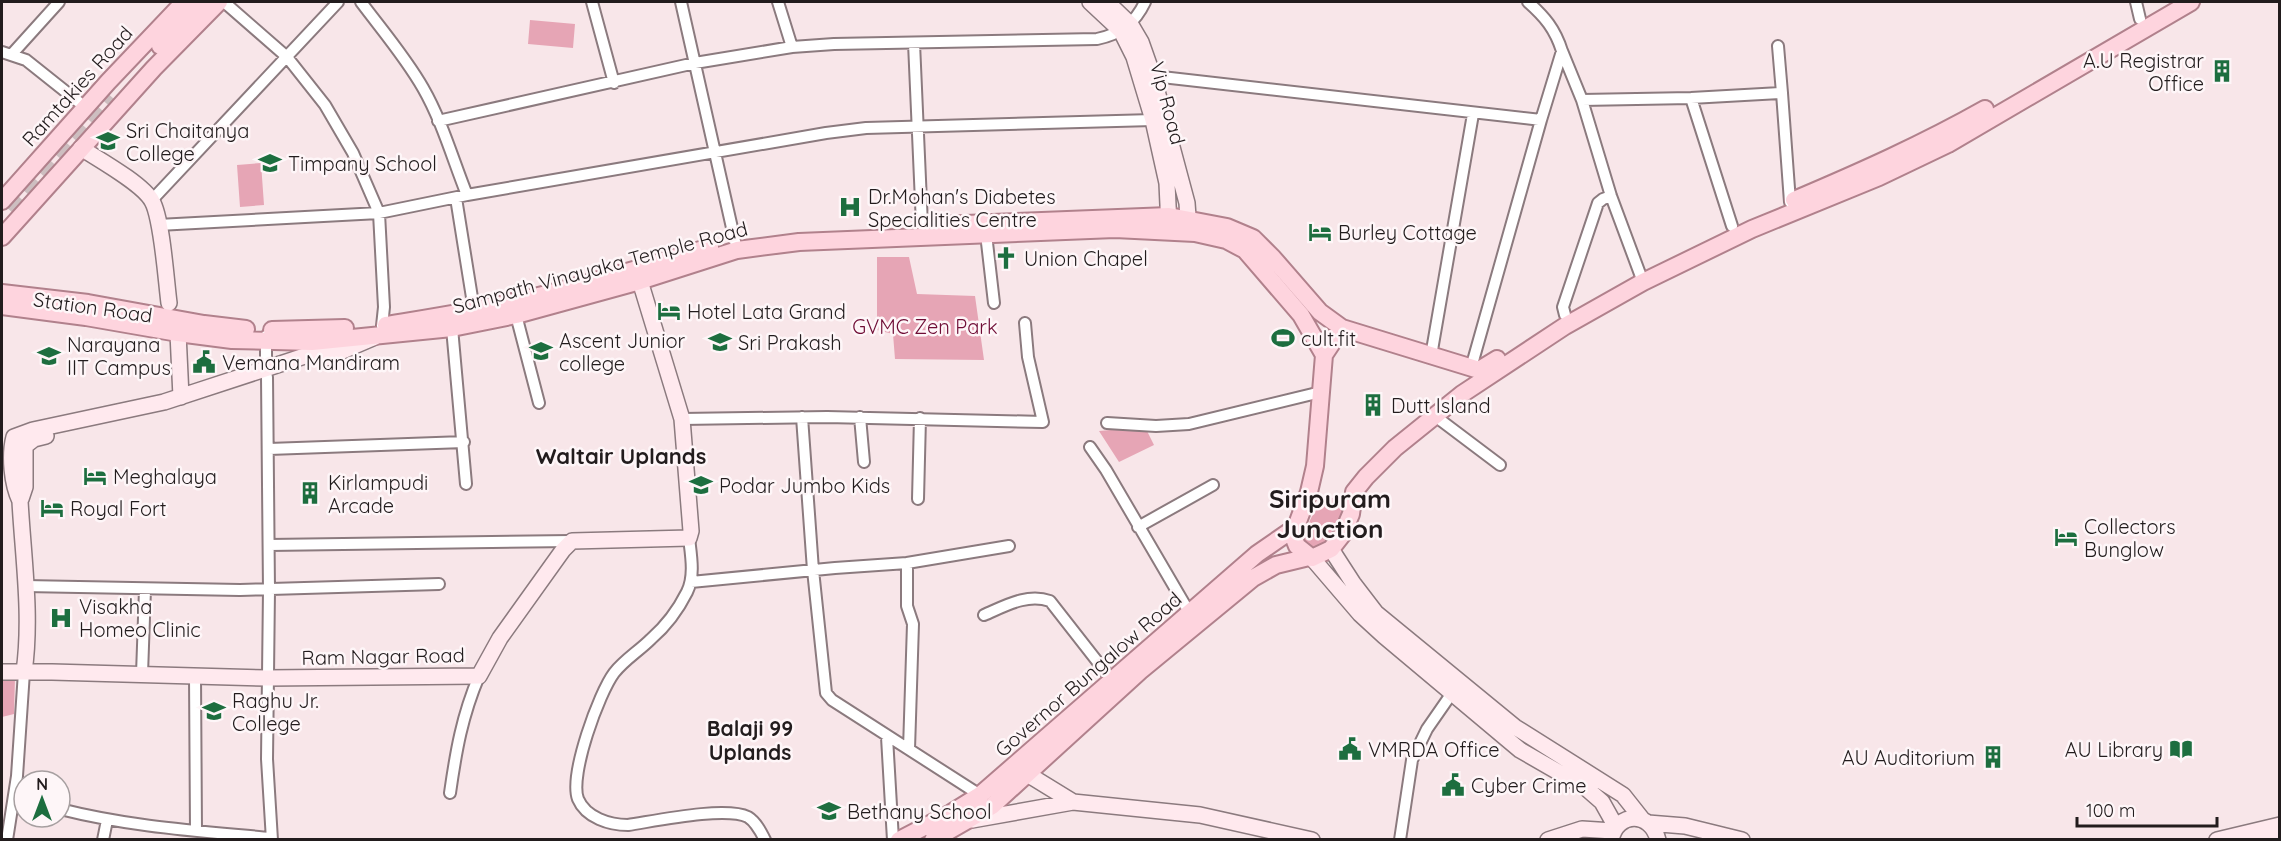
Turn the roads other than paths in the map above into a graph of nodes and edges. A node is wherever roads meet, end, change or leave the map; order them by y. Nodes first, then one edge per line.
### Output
1 (58, 2) edge
2 (184, 2) edge
3 (201, 2) edge
4 (219, 2) edge
5 (224, 2) edge
6 (338, 2) edge
7 (361, 2) edge
8 (592, 2) edge
9 (681, 2) edge
10 (778, 2) edge
11 (1090, 2) edge
12 (1107, 2) edge
13 (1145, 2) edge
14 (1516, 2) edge
15 (1529, 2) edge
16 (2136, 2) edge
17 (2170, 2) edge
18 (2191, 2) edge
19 (2140, 19) junction
20 (1126, 28) junction
21 (914, 43) junction
22 (1778, 46) dead end
23 (792, 47) junction
24 (1562, 51) junction
25 (7, 53) edge
26 (287, 57) junction
27 (695, 63) junction
28 (1153, 76) junction
29 (614, 83) junction
30 (119, 89) junction
31 (1782, 93) junction
32 (1691, 98) junction
33 (1582, 100) junction
34 (85, 107) junction
35 (1473, 114) junction
36 (1153, 120) junction
37 (1541, 120) junction
38 (438, 121) junction
39 (918, 127) junction
40 (81, 148) junction
41 (714, 152) junction
42 (1611, 196) junction
43 (461, 197) junction
44 (152, 200) junction
45 (2, 201) edge
46 (1790, 202) junction
47 (379, 213) junction
48 (1169, 224) junction
49 (158, 225) junction
50 (922, 225) junction
51 (1189, 225) junction
52 (1732, 226) junction
53 (986, 234) junction
54 (2, 237) edge
55 (736, 245) junction
56 (1641, 278) junction
57 (640, 281) junction
58 (2, 284) edge
59 (2, 293) edge
60 (994, 303) dead end
61 (2, 306) edge
62 (474, 310) junction
63 (516, 315) junction
64 (1565, 315) junction
65 (163, 316) junction
66 (2, 317) edge
67 (1025, 323) dead end
68 (183, 327) junction
69 (452, 328) junction
70 (1342, 328) junction
71 (378, 331) junction
72 (266, 336) junction
73 (345, 339) junction
74 (1324, 355) junction
75 (1438, 358) junction
76 (1471, 368) junction
77 (267, 373) junction
78 (1321, 392) junction
79 (181, 397) junction
80 (1455, 400) junction
81 (539, 403) dead end
82 (1435, 416) junction
83 (802, 417) junction
84 (860, 417) junction
85 (920, 418) junction
86 (682, 419) junction
87 (106, 420) junction
88 (1107, 423) dead end
89 (8, 439) edge
90 (464, 442) junction
91 (1090, 447) dead end
92 (268, 449) junction
93 (864, 462) dead end
94 (1500, 465) dead end
95 (466, 484) dead end
96 (1213, 485) dead end
97 (918, 499) dead end
98 (20, 501) junction
99 (1138, 526) junction
100 (1296, 527) junction
101 (689, 538) junction
102 (572, 541) junction
103 (268, 545) junction
104 (1009, 546) dead end
105 (1331, 549) junction
106 (1310, 557) junction
107 (907, 563) junction
108 (813, 570) junction
109 (691, 582) junction
110 (439, 584) dead end
111 (25, 586) junction
112 (145, 589) junction
113 (269, 590) junction
114 (984, 615) dead end
115 (1193, 619) junction
116 (2, 672) edge
117 (24, 672) junction
118 (142, 674) junction
119 (195, 676) junction
120 (479, 676) junction
121 (267, 678) junction
122 (1111, 679) junction
123 (1452, 693) junction
124 (887, 737) junction
125 (909, 749) junction
126 (1018, 762) junction
127 (21, 769) edge
128 (1029, 775) junction
129 (450, 793) dead end
130 (980, 795) junction
131 (1073, 802) junction
132 (72, 811) edge
133 (107, 820) junction
134 (969, 820) junction
135 (1645, 821) junction
136 (12, 824) edge
137 (1249, 825) junction
138 (2280, 825) edge
139 (196, 831) junction
140 (1613, 833) edge
141 (2280, 836) edge
142 (271, 839) edge
143 (7, 840) edge
144 (103, 840) edge
145 (765, 840) edge
146 (893, 840) edge
147 (899, 840) edge
148 (933, 840) edge
149 (1262, 840) edge
150 (1312, 840) edge
151 (1400, 840) edge
152 (1548, 840) edge
153 (1658, 840) edge
154 (1742, 840) edge
155 (2217, 840) edge
156 (2267, 840) edge

1 - 25 street
2 - 30 main road, Ramtakies Road
3 - 30 main road
4 - 30 main road
5 - 26 street
6 - 26 street
7 - 38 street
8 - 29 street
9 - 27 street
10 - 23 street
11 - 20 street, Vip Road
12 - 20 street, Vip Road
13 - 20 street
14 - 15 street
15 - 24 street
16 - 19 street
17 - 19 main road
18 - 56 main road
19 - 46 main road
20 - 21 street
20 - 28 street, Vip Road
20 - 36 street, Vip Road
21 - 23 street
21 - 39 street
22 - 31 street
23 - 27 street
24 - 33 street
24 - 37 street
25 - 34 street
26 - 44 street
26 - 47 street
27 - 29 street
27 - 41 street
28 - 35 street
28 - 51 street, Vip Road
29 - 38 street
30 - 34 main road, Ramtakies Road
30 - 40 main road
31 - 32 street
31 - 46 street
32 - 33 street
32 - 52 street
33 - 42 street
34 - 45 main road, Ramtakies Road
35 - 37 street
35 - 75 street
36 - 39 street
36 - 48 street, Vip Road
37 - 76 street
38 - 43 street
39 - 41 street
39 - 50 street
40 - 44 street
40 - 54 main road
41 - 43 street
41 - 55 street
42 - 56 street
42 - 64 street
43 - 47 street
43 - 62 street
44 - 49 street
46 - 52 main road
47 - 49 street
47 - 71 street
48 - 50 main road, Sampath Vinayaka Temple Road
48 - 51 main road, Sampath Vinayaka Temple Road
48 - 53 main road, Sampath Vinayaka Temple Road
49 - 65 street
50 - 55 main road, Sampath Vinayaka Temple Road
51 - 70 main road, Sampath Vinayaka Temple Road
51 - 74 main road, Sampath Vinayaka Temple Road
52 - 56 main road
53 - 55 main road, Sampath Vinayaka Temple Road
53 - 60 street
55 - 57 main road, Sampath Vinayaka Temple Road
55 - 62 main road, Sampath Vinayaka Temple Road
56 - 64 main road
56 - 80 main road
57 - 63 main road, Sampath Vinayaka Temple Road
57 - 86 street
58 - 68 main road
59 - 65 main road
61 - 65 main road
62 - 71 main road, Sampath Vinayaka Temple Road
63 - 69 main road, Sampath Vinayaka Temple Road
63 - 81 street
64 - 76 main road
65 - 68 main road
66 - 68 main road, Station Road
67 - 85 street
68 - 72 main road
68 - 79 street
69 - 71 main road, Sampath Vinayaka Temple Road
69 - 90 street
70 - 74 main road
70 - 75 main road, Sampath Vinayaka Temple Road
71 - 72 main road
71 - 73 main road
71 - 77 street
72 - 73 main road
72 - 77 street
73 - 77 street
74 - 78 main road
75 - 76 main road, Sampath Vinayaka Temple Road
75 - 80 main road
77 - 79 street
77 - 87 street
77 - 92 street
78 - 88 street
78 - 100 main road
79 - 87 street
80 - 82 main road
82 - 94 street
82 - 105 main road
83 - 84 street
83 - 86 street
83 - 108 street
84 - 85 street
84 - 93 street
85 - 97 street
86 - 101 street
87 - 89 street
87 - 98 street
89 - 98 street
90 - 92 street
90 - 95 street
91 - 99 street
92 - 103 street
96 - 99 street
98 - 111 street
99 - 115 street
100 - 106 main road
100 - 115 main road, Governor Bungalow Road
101 - 102 street
101 - 109 street
102 - 103 street
102 - 120 street, Ram Nagar Road
103 - 113 street
104 - 107 street
105 - 106 main road
105 - 135 street
106 - 115 main road
106 - 123 street
107 - 108 street
107 - 125 street
108 - 109 street
108 - 124 street
109 - 145 street
110 - 113 street
111 - 112 street
111 - 117 street
112 - 113 street
112 - 118 street
113 - 121 street
114 - 122 street
115 - 122 main road, Governor Bungalow Road
115 - 128 main road
116 - 117 street, Ram Nagar Road
117 - 118 street, Ram Nagar Road
117 - 127 street
118 - 119 street, Ram Nagar Road
119 - 121 street, Ram Nagar Road
119 - 139 street
120 - 121 street, Ram Nagar Road
120 - 129 street
121 - 142 street
122 - 126 main road, Governor Bungalow Road
123 - 140 street
123 - 151 street
124 - 125 street
124 - 146 street
125 - 130 street
126 - 128 street
126 - 130 main road, Governor Bungalow Road
128 - 131 street
128 - 134 main road
130 - 147 main road, Governor Bungalow Road
131 - 134 street
131 - 137 street
132 - 133 street
133 - 139 street
133 - 144 street
134 - 148 main road
135 - 140 street
135 - 153 street
135 - 154 street
136 - 143 street
137 - 149 street
137 - 150 street
138 - 155 street
139 - 142 street
140 - 152 street
141 - 156 street

